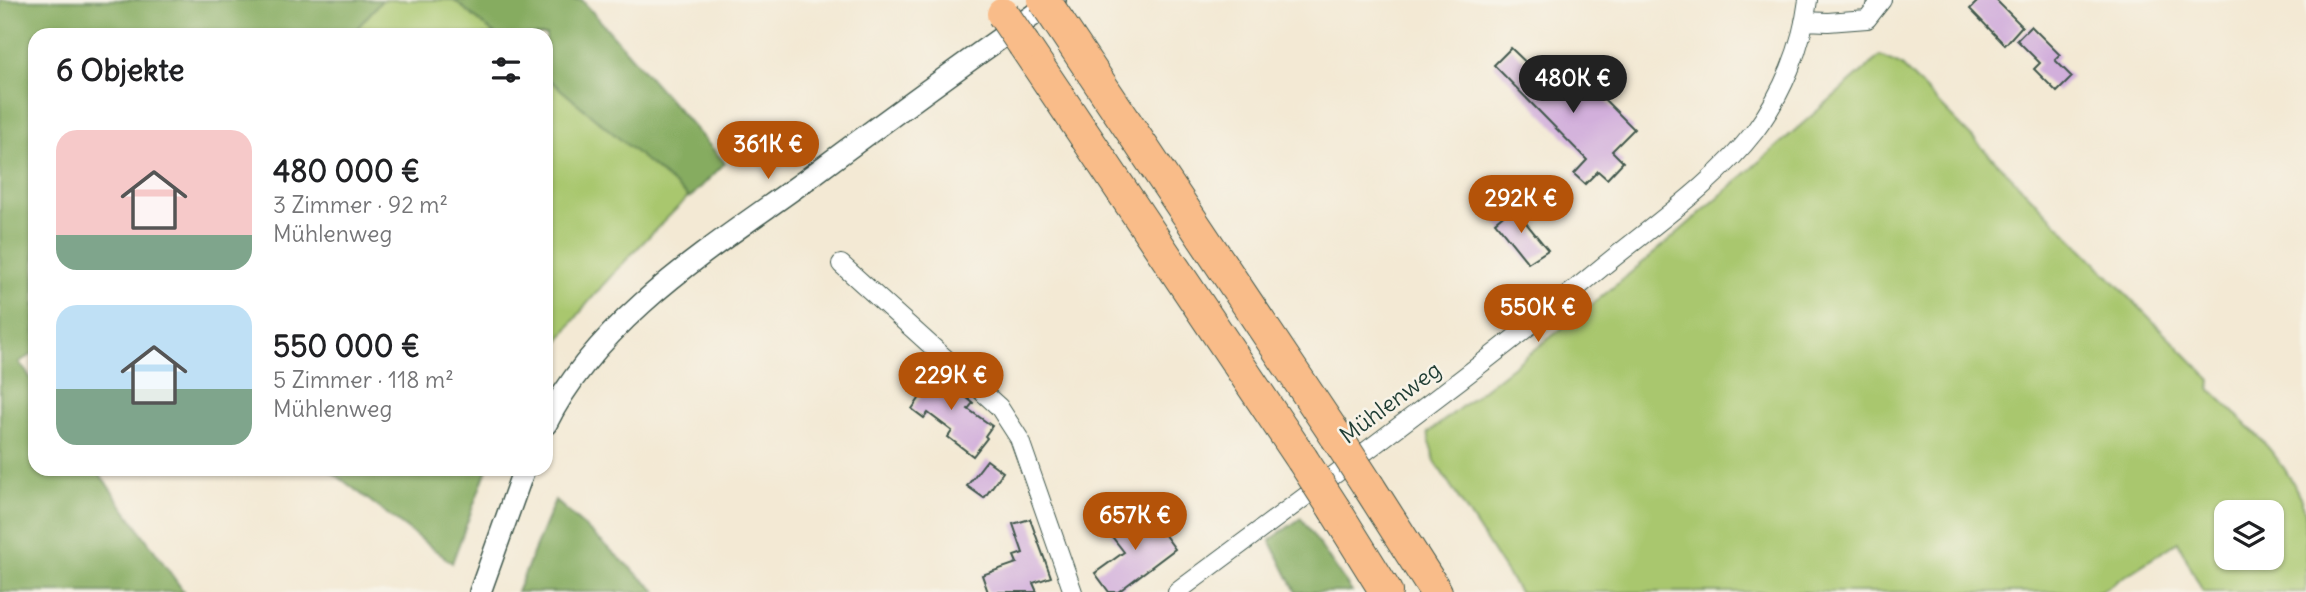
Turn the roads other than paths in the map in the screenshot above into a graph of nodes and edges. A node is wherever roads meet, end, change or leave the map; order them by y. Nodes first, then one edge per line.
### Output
1 (1808, 0) edge
2 (1882, 0) edge
3 (997, 7) edge
4 (1053, 8) edge
5 (1804, 20) junction
6 (841, 264) dead end
7 (553, 410) edge
8 (521, 476) edge
9 (480, 592) edge
10 (1073, 592) edge
11 (1177, 592) edge
12 (1386, 592) edge
13 (1436, 592) edge

1 - 5 street, Mühlenweg
2 - 5 street
3 - 12 highway, bridge
4 - 7 street
4 - 13 highway, bridge
5 - 11 street, Mühlenweg
6 - 10 street
8 - 9 street

